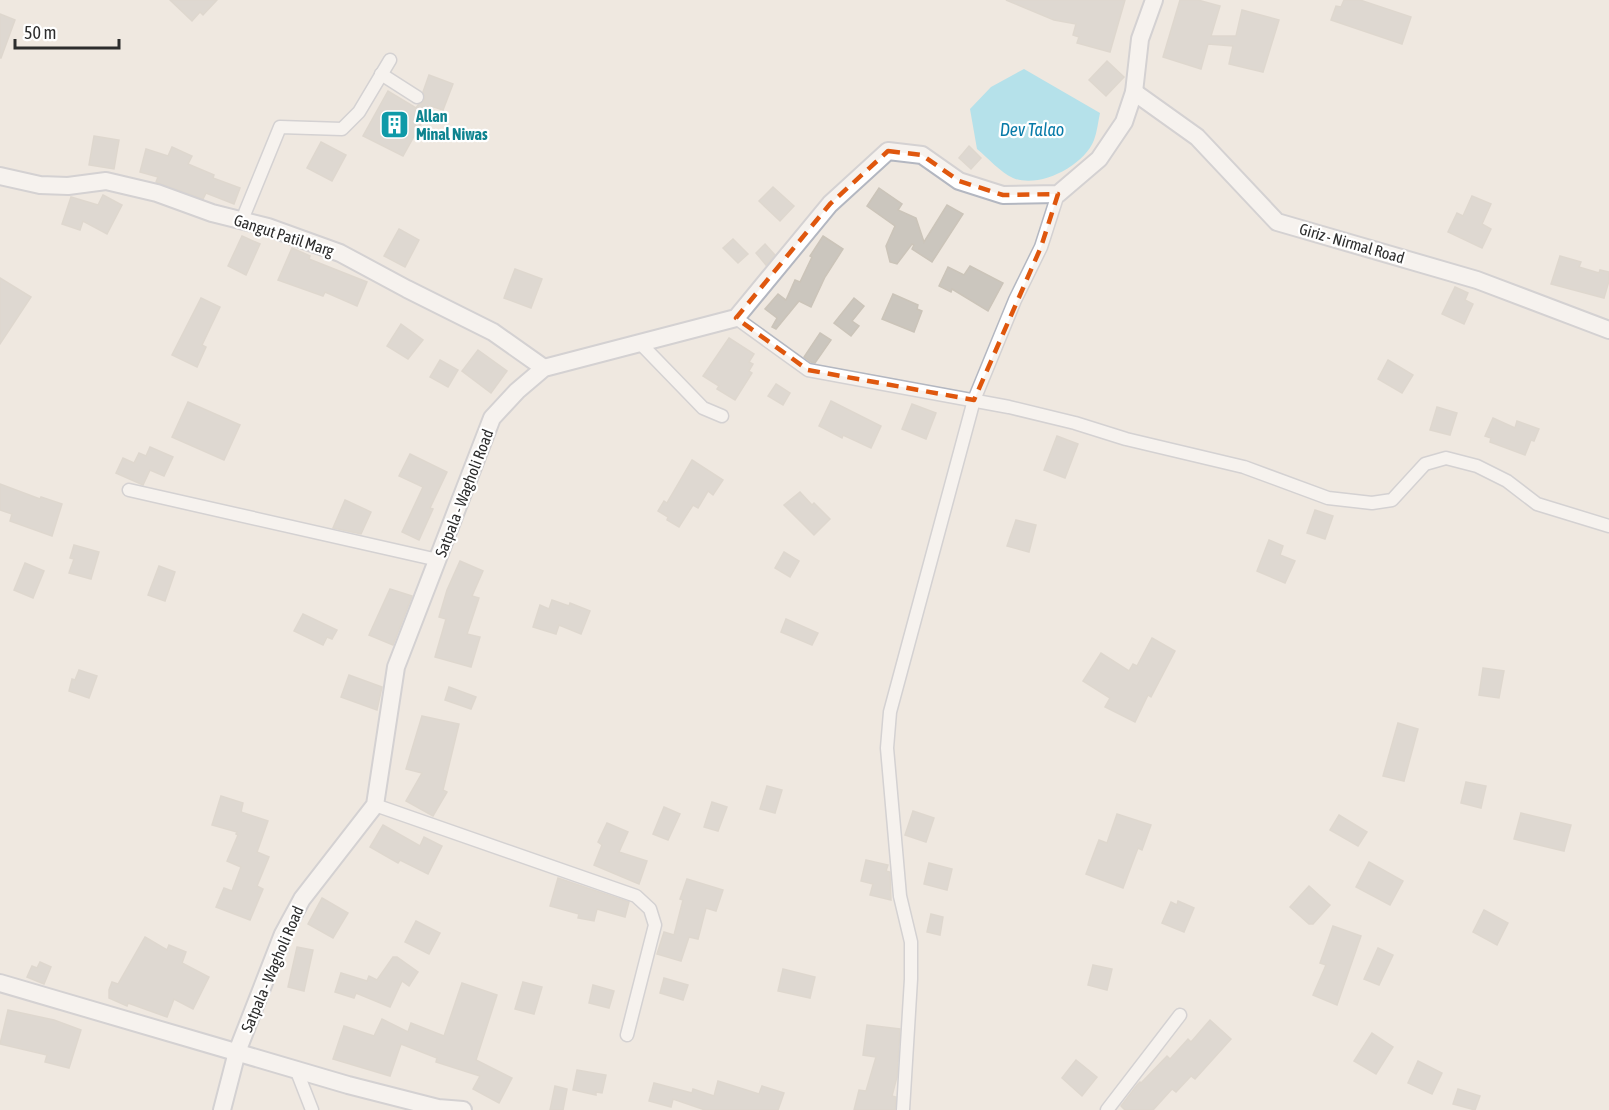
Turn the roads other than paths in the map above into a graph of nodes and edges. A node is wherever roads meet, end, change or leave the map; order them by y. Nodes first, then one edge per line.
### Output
1 (1154, 0) edge
2 (390, 60) dead end
3 (381, 74) junction
4 (1134, 92) junction
5 (417, 97) dead end
6 (0, 176) edge
7 (1058, 194) junction
8 (242, 220) junction
9 (736, 318) junction
10 (1609, 330) edge
11 (640, 343) junction
12 (544, 368) junction
13 (974, 400) junction
14 (722, 416) dead end
15 (129, 490) dead end
16 (1609, 526) edge
17 (438, 560) junction
18 (375, 805) junction
19 (0, 983) edge
20 (1180, 1015) dead end
21 (627, 1035) dead end
22 (237, 1052) junction
23 (296, 1070) junction
24 (222, 1110) edge
25 (312, 1110) edge
26 (463, 1110) edge
27 (903, 1110) edge
28 (1107, 1110) edge

1 - 4 main road
2 - 3 street
3 - 5 street
3 - 8 street
4 - 7 main road
4 - 10 main road, Giriz - Nirmal Road
6 - 8 main road, Gangut Patil Marg
7 - 9 main road
7 - 13 street
8 - 12 main road, Gangut Patil Marg
9 - 11 main road, Satpala - Wagholi Road
9 - 13 street
11 - 12 main road, Satpala - Wagholi Road
11 - 14 street
12 - 17 main road, Satpala - Wagholi Road
13 - 16 street
13 - 27 street
15 - 17 street
17 - 18 main road, Satpala - Wagholi Road
18 - 21 street
18 - 22 main road, Satpala - Wagholi Road
19 - 22 main road
20 - 28 street
22 - 23 main road
22 - 24 main road, Satpala - Wagholi Road
23 - 25 street
23 - 26 main road

